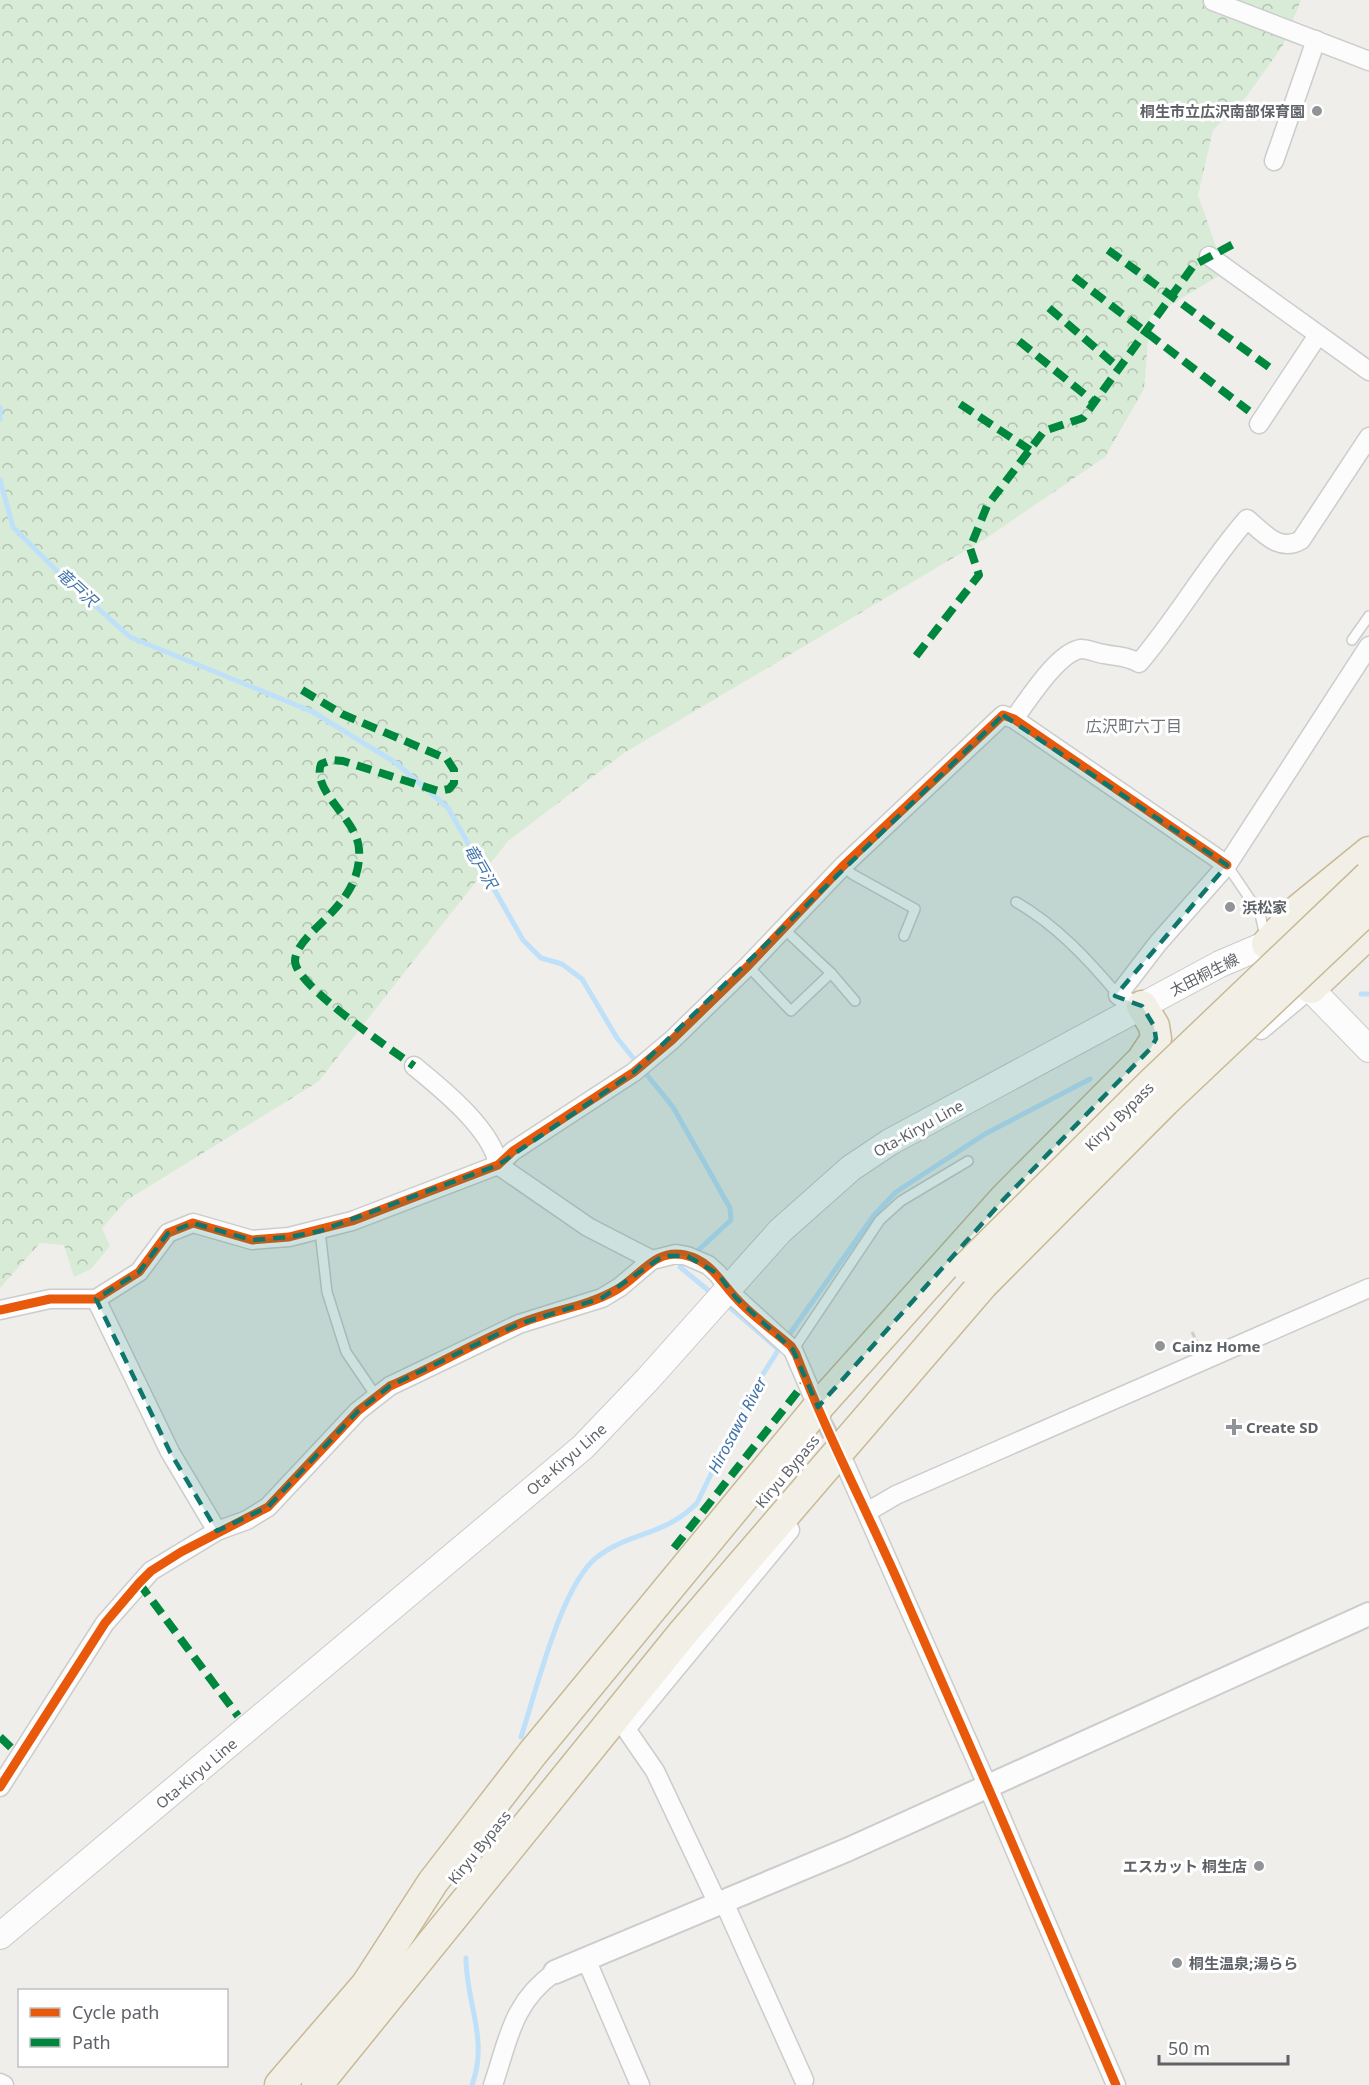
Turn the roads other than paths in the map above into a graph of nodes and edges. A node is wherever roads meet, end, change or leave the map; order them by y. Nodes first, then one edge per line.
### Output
1 (1213, 1) edge
2 (1316, 40) junction
3 (1369, 61) edge
4 (1274, 161) dead end
5 (1209, 256) dead end
6 (1318, 335) junction
7 (1369, 371) edge
8 (1259, 424) dead end
9 (1369, 437) edge
10 (1369, 615) edge
11 (1360, 643) edge
12 (1014, 719) junction
13 (1369, 852) edge
14 (1227, 865) junction
15 (843, 866) junction
16 (1369, 876) edge
17 (1016, 902) dead end
18 (1369, 908) edge
19 (784, 929) junction
20 (1369, 933) edge
21 (904, 936) dead end
22 (1267, 944) junction
23 (748, 966) junction
24 (831, 973) junction
25 (1311, 988) junction
26 (855, 1001) dead end
27 (1130, 1001) junction
28 (1369, 1049) edge
29 (414, 1066) dead end
30 (968, 1161) dead end
31 (498, 1165) junction
32 (320, 1231) junction
33 (652, 1260) junction
34 (975, 1275) junction
35 (729, 1288) junction
36 (1369, 1288) edge
37 (96, 1299) junction
38 (0, 1310) edge
39 (788, 1344) junction
40 (376, 1396) junction
41 (820, 1413) junction
42 (845, 1464) junction
43 (867, 1512) junction
44 (217, 1531) junction
45 (1369, 1614) edge
46 (626, 1729) junction
47 (0, 1787) edge
48 (988, 1787) junction
49 (720, 1901) junction
50 (443, 1931) junction
51 (0, 1936) edge
52 (586, 1959) junction
53 (555, 1972) joint
54 (367, 1984) junction
55 (804, 2080) dead end
56 (280, 2085) edge
57 (317, 2085) edge
58 (493, 2085) edge
59 (640, 2085) edge
60 (1116, 2085) edge

1 - 2 street
2 - 3 street
2 - 4 street
5 - 6 street
6 - 7 street
6 - 8 street
9 - 12 street
10 - 11 lane
11 - 14 street
12 - 14 street
12 - 15 street
13 - 22 highway
14 - 22 lane
14 - 27 street
15 - 19 street
15 - 21 lane
16 - 34 highway, Kiryu Bypass, bridge
17 - 27 lane
18 - 34 highway, Kiryu Bypass, bridge
19 - 23 street
19 - 24 lane
20 - 25 highway
22 - 25 main road
22 - 27 main road, 太田桐生線
23 - 24 lane
23 - 31 street
24 - 26 lane
25 - 28 main road
25 - 42 street
27 - 35 main road, Ota-Kiryu Line
27 - 41 highway
29 - 31 street
30 - 39 lane
31 - 32 street
31 - 33 street
32 - 37 street
32 - 40 lane
33 - 35 street
33 - 40 street
34 - 50 highway, Kiryu Bypass
34 - 54 highway, Kiryu Bypass
35 - 39 street
35 - 51 main road, Ota-Kiryu Line
36 - 43 street
37 - 38 street
37 - 44 street
39 - 41 street
40 - 44 street
41 - 54 highway
42 - 43 street
42 - 46 street
43 - 48 street
44 - 47 street
45 - 48 street
46 - 49 street
46 - 50 highway
48 - 49 street
48 - 60 street
49 - 52 street
49 - 55 street
50 - 57 highway, Kiryu Bypass
52 - 53 street
52 - 59 street
53 - 58 street
54 - 56 highway, Kiryu Bypass

